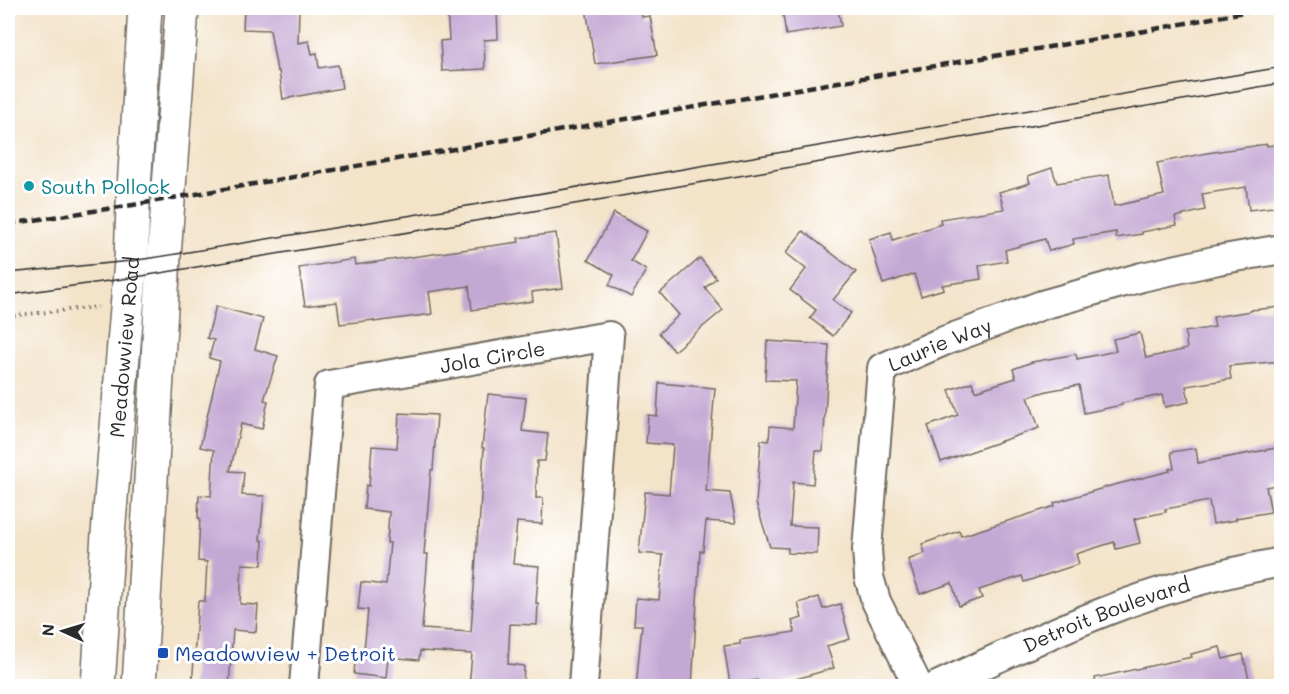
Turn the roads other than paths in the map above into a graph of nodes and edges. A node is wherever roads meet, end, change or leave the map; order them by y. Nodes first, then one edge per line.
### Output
1 (145, 8) edge
2 (182, 8) edge
3 (1281, 249) edge
4 (1281, 562) edge
5 (98, 687) edge
6 (139, 687) edge
7 (304, 687) edge
8 (583, 687) edge
9 (918, 687) edge
10 (938, 687) edge

1 - 5 main road, Meadowview Road
2 - 6 main road, Meadowview Road
3 - 9 street, Laurie Way
4 - 10 street, Detroit Boulevard
7 - 8 street, Jola Circle

